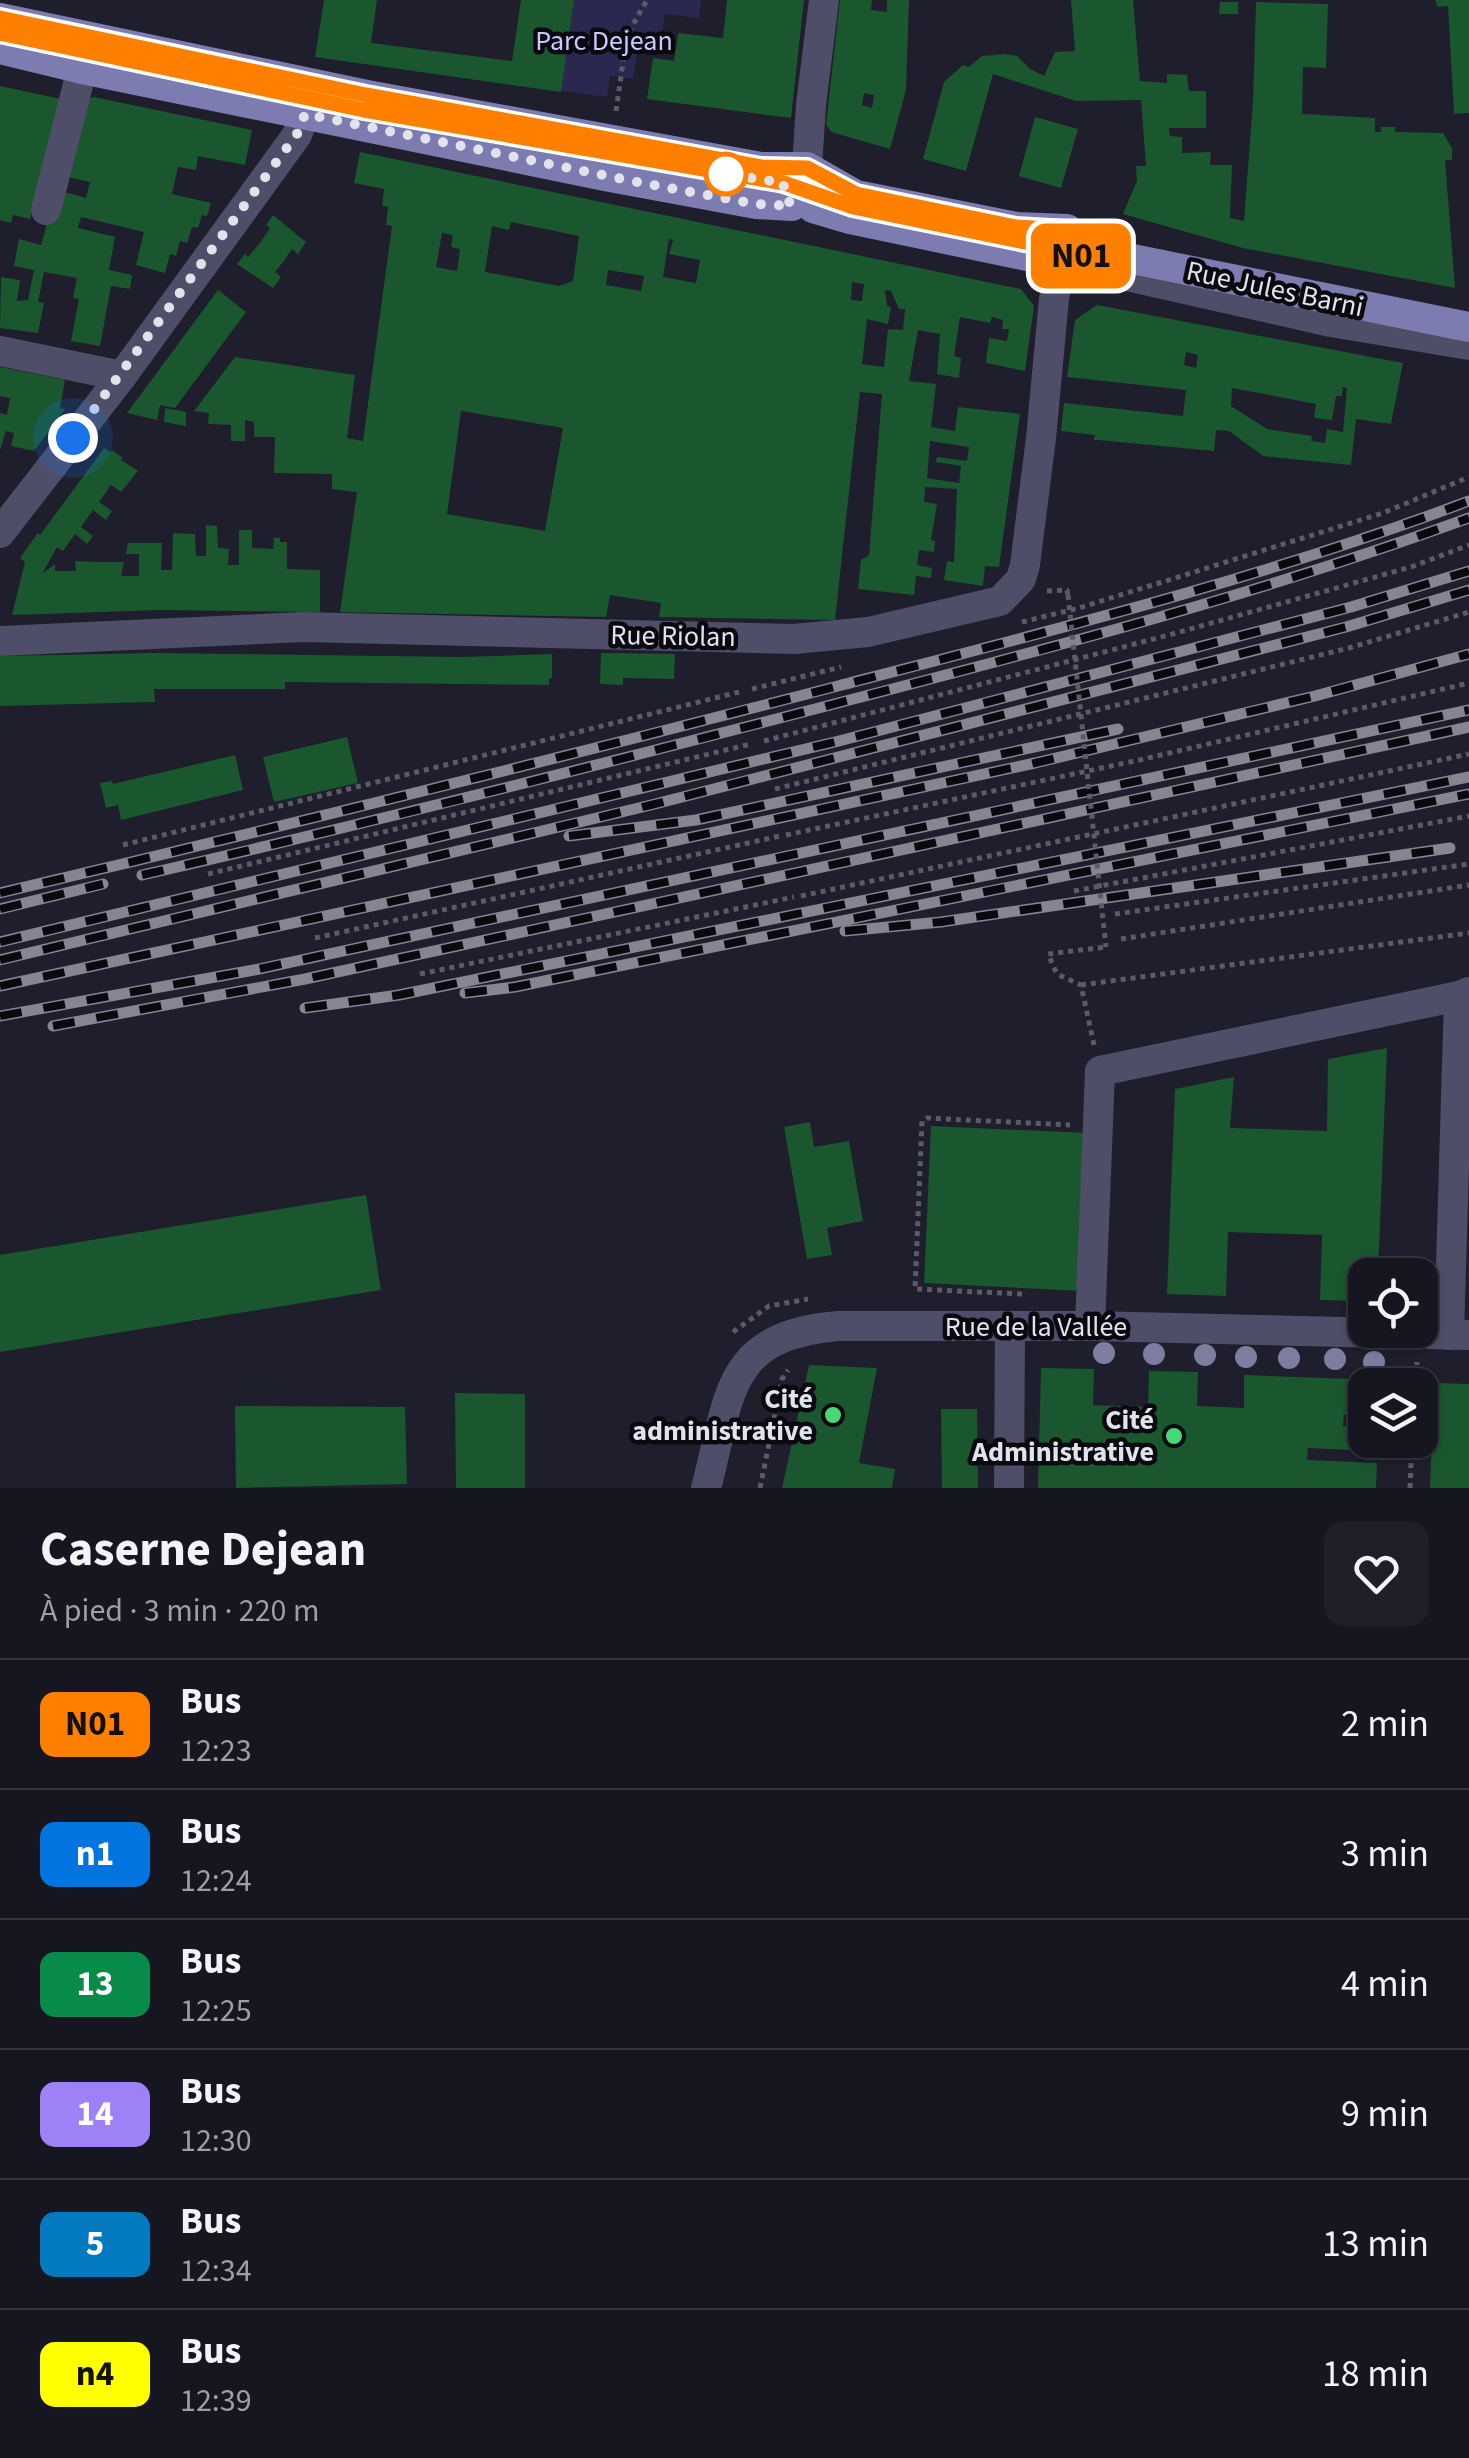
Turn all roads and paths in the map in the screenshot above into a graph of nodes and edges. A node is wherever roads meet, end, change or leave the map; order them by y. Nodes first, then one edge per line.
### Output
1 (647, 0) edge
2 (824, 0) edge
3 (0, 18) edge
4 (0, 33) edge
5 (0, 49) edge
6 (82, 69) junction
7 (305, 114) junction
8 (610, 140) junction
9 (806, 186) junction
10 (46, 210) dead end
11 (1059, 255) junction
12 (1469, 327) edge
13 (1469, 346) edge
14 (0, 351) edge
15 (122, 376) junction
16 (1469, 477) edge
17 (0, 533) edge
18 (1469, 545) edge
19 (1038, 592) dead end
20 (1469, 612) edge
21 (1005, 626) dead end
22 (0, 641) edge
23 (856, 663) dead end
24 (1469, 682) edge
25 (752, 689) dead end
26 (738, 692) dead end
27 (764, 741) dead end
28 (751, 744) dead end
29 (1469, 754) edge
30 (776, 789) dead end
31 (1469, 816) edge
32 (123, 844) dead end
33 (1469, 864) edge
34 (208, 874) dead end
35 (1469, 885) edge
36 (1074, 892) dead end
37 (1116, 914) dead end
38 (1469, 933) edge
39 (314, 938) dead end
40 (1121, 939) dead end
41 (420, 974) dead end
42 (1081, 985) junction
43 (1464, 994) edge
44 (1100, 1071) junction
45 (1098, 1126) junction
46 (1032, 1294) dead end
47 (1010, 1326) junction
48 (1090, 1326) junction
49 (1459, 1335) edge
50 (790, 1367) dead end
51 (1411, 1458) edge
52 (706, 1488) edge
53 (760, 1488) edge
54 (1009, 1488) edge
55 (1410, 1488) edge

1 - 8 path
2 - 9 street
3 - 8 main road, Rue Jules Barni
4 - 9 street
5 - 6 main road, Rue Jules Barni
6 - 7 main road, Rue Jules Barni
6 - 10 street
7 - 9 main road, Rue Jules Barni
7 - 15 street
8 - 9 main road, Rue Jules Barni
9 - 11 main road, Rue Jules Barni
11 - 12 main road, Rue Jules Barni
11 - 13 street
11 - 22 street, Rue Riolan
14 - 15 street
15 - 17 street
16 - 21 path
18 - 27 path
19 - 42 path, bridge
20 - 30 path
23 - 25 path
24 - 39 path
26 - 32 path
28 - 34 path
29 - 41 path
31 - 36 path
33 - 37 path
35 - 40 path
38 - 42 path
42 - 44 path
43 - 44 street
43 - 49 street
44 - 45 street
45 - 46 path
45 - 48 street
47 - 48 street, Rue de la Vallée
47 - 52 street, Rue de la Vallée
47 - 54 street
48 - 49 street, Rue de la Vallée
50 - 53 path
51 - 55 path

